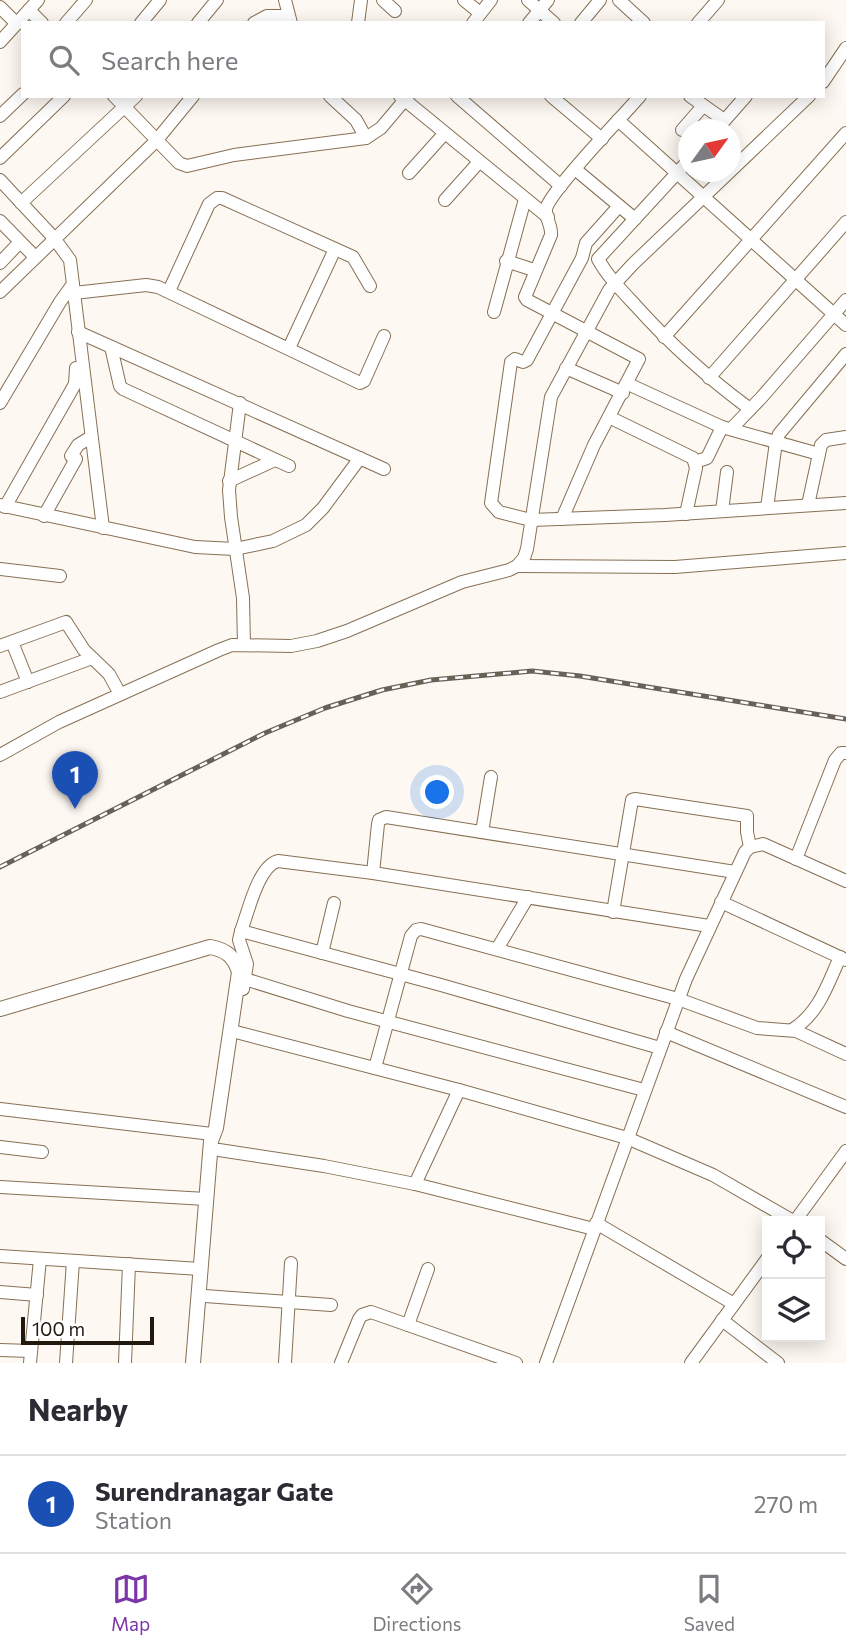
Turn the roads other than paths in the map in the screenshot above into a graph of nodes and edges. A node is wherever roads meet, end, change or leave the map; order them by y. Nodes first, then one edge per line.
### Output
1 (86, 0) edge
2 (160, 0) edge
3 (217, 0) edge
4 (285, 0) edge
5 (361, 0) edge
6 (383, 0) edge
7 (464, 0) edge
8 (491, 0) edge
9 (528, 0) edge
10 (548, 0) edge
11 (600, 0) edge
12 (619, 0) edge
13 (713, 1) edge
14 (34, 5) edge
15 (0, 7) edge
16 (540, 10) junction
17 (477, 18) edge
18 (289, 19) edge
19 (41, 21) edge
20 (68, 21) edge
21 (143, 21) edge
22 (200, 21) edge
23 (258, 21) edge
24 (358, 21) edge
25 (401, 21) edge
26 (531, 21) edge
27 (552, 21) edge
28 (583, 21) edge
29 (638, 21) edge
30 (699, 21) edge
31 (17, 24) junction
32 (0, 42) edge
33 (846, 48) edge
34 (825, 79) edge
35 (21, 96) edge
36 (62, 98) edge
37 (116, 98) edge
38 (134, 98) edge
39 (191, 98) edge
40 (332, 98) edge
41 (348, 98) edge
42 (403, 98) edge
43 (405, 98) edge
44 (459, 98) edge
45 (553, 98) edge
46 (638, 98) edge
47 (693, 98) edge
48 (744, 98) edge
49 (807, 98) edge
50 (703, 106) junction
51 (125, 108) junction
52 (345, 111) junction
53 (0, 116) edge
54 (692, 119) edge
55 (715, 119) edge
56 (725, 119) edge
57 (618, 120) junction
58 (846, 133) edge
59 (444, 134) junction
60 (366, 138) junction
61 (602, 139) junction
62 (156, 141) junction
63 (0, 158) edge
64 (479, 162) junction
65 (575, 169) junction
66 (678, 172) joint
67 (409, 173) dead end
68 (0, 180) edge
69 (689, 182) edge
70 (561, 186) junction
71 (705, 196) junction
72 (525, 199) junction
73 (446, 200) dead end
74 (21, 203) junction
75 (619, 205) junction
76 (548, 217) junction
77 (635, 219) junction
78 (0, 221) edge
79 (846, 222) edge
80 (54, 238) junction
81 (753, 240) junction
82 (20, 242) junction
83 (335, 249) junction
84 (35, 257) junction
85 (506, 261) junction
86 (0, 263) edge
87 (534, 270) junction
88 (796, 278) junction
89 (614, 283) junction
90 (370, 286) dead end
91 (74, 288) junction
92 (169, 291) junction
93 (0, 292) edge
94 (846, 299) edge
95 (494, 312) dead end
96 (554, 313) junction
97 (833, 313) junction
98 (846, 325) edge
99 (587, 330) junction
100 (78, 332) junction
101 (384, 336) dead end
102 (664, 337) junction
103 (111, 347) junction
104 (289, 348) junction
105 (846, 354) edge
106 (76, 360) dead end
107 (566, 368) junction
108 (709, 378) junction
109 (626, 388) junction
110 (0, 403) edge
111 (240, 403) junction
112 (750, 409) junction
113 (609, 417) junction
114 (727, 428) junction
115 (91, 437) junction
116 (846, 437) edge
117 (235, 441) junction
118 (776, 442) junction
119 (819, 454) junction
120 (360, 458) junction
121 (275, 460) junction
122 (695, 462) junction
123 (289, 466) dead end
124 (384, 469) dead end
125 (726, 472) dead end
126 (229, 481) junction
127 (846, 503) edge
128 (808, 505) junction
129 (3, 506) edge
130 (767, 508) junction
131 (722, 511) junction
132 (686, 514) junction
133 (44, 516) junction
134 (562, 519) junction
135 (531, 520) junction
136 (103, 528) junction
137 (235, 550) junction
138 (846, 553) edge
139 (517, 566) junction
140 (0, 569) edge
141 (60, 576) dead end
142 (6, 644) edge
143 (244, 645) junction
144 (92, 658) junction
145 (28, 682) junction
146 (0, 692) edge
147 (120, 694) junction
148 (846, 753) edge
149 (0, 755) edge
150 (491, 778) dead end
151 (482, 832) junction
152 (750, 847) junction
153 (622, 853) junction
154 (796, 859) junction
155 (735, 872) junction
156 (373, 873) junction
157 (846, 881) edge
158 (528, 897) junction
159 (722, 902) junction
160 (334, 903) dead end
161 (613, 912) junction
162 (709, 926) junction
163 (241, 931) junction
164 (497, 949) junction
165 (322, 953) junction
166 (843, 959) edge
167 (402, 974) junction
168 (242, 976) junction
169 (678, 999) junction
170 (0, 1009) edge
171 (389, 1022) junction
172 (792, 1030) junction
173 (236, 1032) junction
174 (666, 1032) junction
175 (660, 1048) junction
176 (846, 1054) edge
177 (375, 1068) junction
178 (459, 1090) junction
179 (645, 1090) junction
180 (846, 1107) edge
181 (0, 1109) edge
182 (216, 1132) junction
183 (627, 1138) junction
184 (0, 1147) edge
185 (219, 1150) junction
186 (846, 1151) edge
187 (42, 1152) dead end
188 (415, 1184) junction
189 (0, 1187) edge
190 (206, 1199) junction
191 (785, 1216) edge
192 (798, 1216) edge
193 (595, 1226) junction
194 (825, 1244) edge
195 (0, 1256) edge
196 (40, 1259) junction
197 (846, 1259) edge
198 (73, 1261) junction
199 (291, 1263) dead end
200 (129, 1264) junction
201 (762, 1266) edge
202 (201, 1269) junction
203 (428, 1269) dead end
204 (0, 1292) edge
205 (37, 1295) junction
206 (205, 1296) junction
207 (289, 1302) junction
208 (734, 1304) junction
209 (331, 1305) dead end
210 (722, 1320) junction
211 (408, 1325) junction
212 (0, 1350) edge
213 (31, 1357) edge
214 (66, 1363) edge
215 (125, 1363) edge
216 (193, 1363) edge
217 (201, 1363) edge
218 (285, 1363) edge
219 (341, 1363) edge
220 (516, 1363) edge
221 (547, 1363) edge
222 (691, 1363) edge
223 (778, 1363) edge

1 - 20 street
2 - 21 street
3 - 22 street
4 - 18 street
5 - 24 street
6 - 25 street
7 - 17 street
8 - 17 street
9 - 16 street
10 - 16 street
11 - 28 street
12 - 29 street
13 - 30 street
14 - 19 street
14 - 31 street
15 - 31 street
16 - 26 street
16 - 27 street
18 - 23 street
31 - 32 street
33 - 34 street
35 - 53 street
36 - 63 street
37 - 51 street
38 - 51 street
39 - 62 street
40 - 52 street
41 - 52 street
42 - 60 street
43 - 59 street
44 - 70 street
45 - 61 street
46 - 57 street
47 - 50 street
48 - 56 street
49 - 71 street
50 - 54 street
50 - 55 street
51 - 62 street
51 - 74 street
52 - 60 street
57 - 61 street
57 - 66 street
58 - 81 street
59 - 64 street
59 - 67 street
60 - 62 street
61 - 65 street
62 - 80 street
64 - 72 street
64 - 73 street
65 - 70 street
65 - 75 street
66 - 77 street
68 - 74 street
69 - 71 street
70 - 76 street
71 - 81 street
71 - 89 street
72 - 76 street
72 - 85 street
74 - 80 street
75 - 77 street
75 - 96 street
76 - 87 street
77 - 89 street
78 - 82 street
79 - 88 street
80 - 84 street
80 - 91 street
81 - 88 street
81 - 102 street
82 - 84 street
82 - 86 street
83 - 90 street
83 - 92 street
83 - 104 street
84 - 93 street
85 - 87 street
85 - 95 street
87 - 96 street
88 - 97 street
88 - 108 street
89 - 99 street
89 - 102 street
91 - 92 street
91 - 100 street
91 - 110 street
92 - 104 street
94 - 97 street
96 - 99 street
96 - 135 street
97 - 98 street
97 - 112 street
99 - 107 street
99 - 109 street
100 - 103 street
100 - 115 street
101 - 104 street
102 - 108 street
103 - 111 street
103 - 117 street
105 - 118 street
106 - 129 street
107 - 109 street
107 - 135 street
108 - 112 street
109 - 113 street
109 - 114 street
111 - 117 street
111 - 120 street
112 - 114 street
113 - 122 street
113 - 134 street
114 - 118 street
114 - 122 street
115 - 133 street
115 - 136 street
116 - 119 street
117 - 121 street
117 - 126 street
118 - 119 street
118 - 130 street
119 - 128 street
120 - 124 street
120 - 137 street
121 - 123 street
121 - 126 street
122 - 132 street
125 - 131 street
126 - 137 street
127 - 128 street
128 - 130 street
129 - 133 street
130 - 131 street
131 - 132 street
132 - 134 street
133 - 136 street
134 - 135 street
135 - 139 street
136 - 137 street
137 - 143 street
138 - 139 street
139 - 143 street
140 - 141 street
142 - 144 street
142 - 145 street
143 - 147 street
144 - 145 street
144 - 147 street
145 - 146 street
147 - 149 street
148 - 154 street
150 - 151 street
151 - 153 street
151 - 156 street
152 - 153 street
152 - 154 street
152 - 155 street
153 - 155 street
153 - 161 street
154 - 157 street
155 - 159 street
156 - 158 street
156 - 163 street
158 - 161 street
158 - 164 street
159 - 162 street
159 - 166 street
160 - 165 street
161 - 162 street
162 - 169 street
163 - 165 street
163 - 168 street
164 - 167 street
164 - 169 street
165 - 167 street
166 - 172 street
167 - 171 street
167 - 175 street
168 - 170 main road
168 - 171 street
168 - 173 street
168 - 182 main road
169 - 172 street
169 - 174 street
171 - 177 street
171 - 179 street
172 - 176 street
173 - 177 street
173 - 182 street
174 - 175 street
174 - 180 street
175 - 179 street
177 - 178 street
178 - 183 street
178 - 188 street
179 - 183 street
181 - 182 street
182 - 185 main road
182 - 190 main road
183 - 191 street
183 - 193 street
184 - 187 street
185 - 188 street
185 - 206 main road
186 - 192 street
188 - 193 street
189 - 190 street
190 - 202 main road
193 - 208 street
193 - 221 street
194 - 197 street
195 - 196 street
196 - 198 street
196 - 205 street
198 - 200 street
198 - 214 street
199 - 207 street
200 - 202 street
200 - 215 street
201 - 208 street
202 - 216 main road
203 - 211 street
204 - 205 street
205 - 213 street
206 - 207 street
206 - 217 main road
207 - 209 street
207 - 218 street
208 - 210 street
210 - 222 street
210 - 223 street
211 - 219 street
211 - 220 street
212 - 213 street

